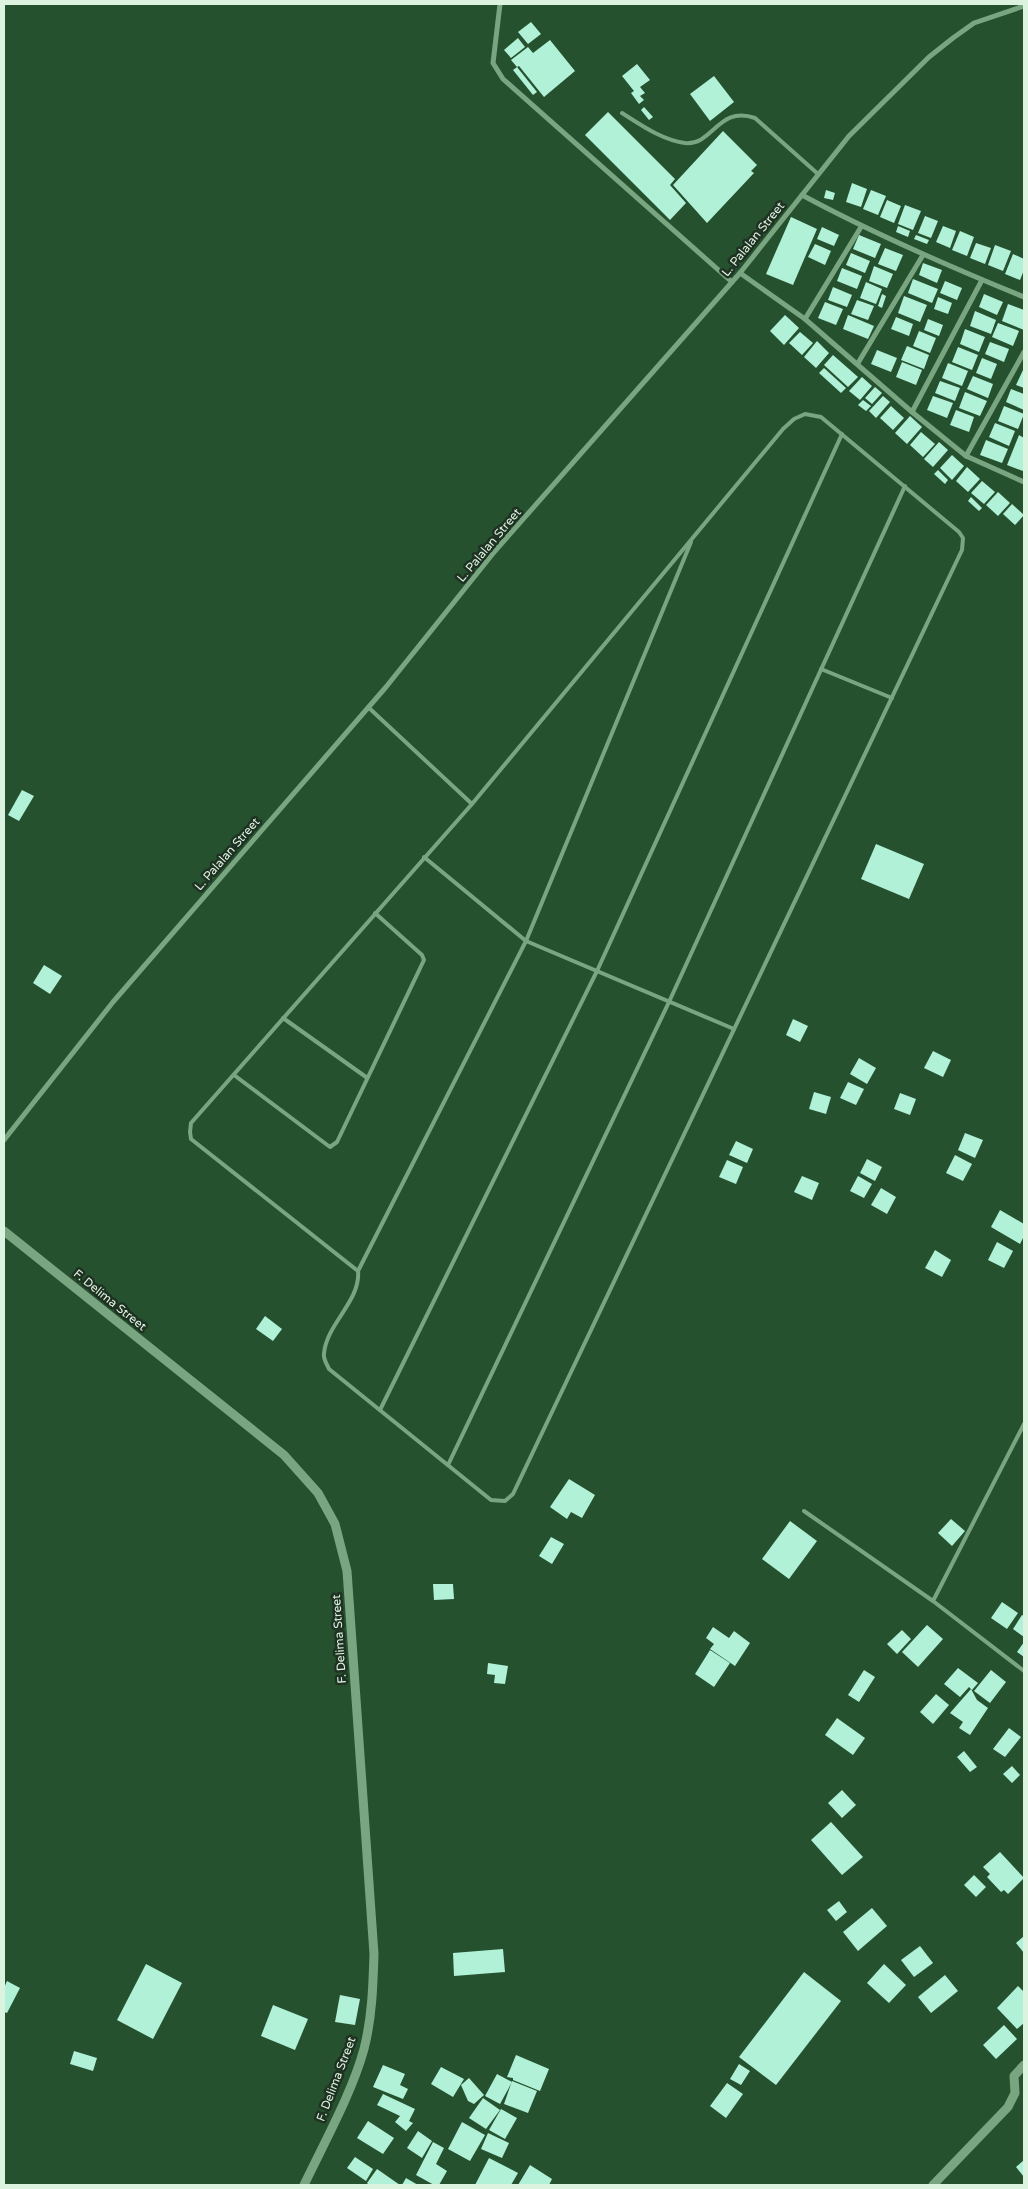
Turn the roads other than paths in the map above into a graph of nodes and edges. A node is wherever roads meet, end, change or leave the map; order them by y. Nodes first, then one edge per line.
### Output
1 (500, 4) edge
2 (1024, 6) edge
3 (622, 113) dead end
4 (818, 174) junction
5 (802, 195) junction
6 (861, 227) junction
7 (923, 255) junction
8 (740, 273) junction
9 (982, 280) junction
10 (732, 282) junction
11 (1024, 297) edge
12 (805, 319) junction
13 (1024, 352) edge
14 (858, 364) junction
15 (912, 412) junction
16 (842, 434) junction
17 (966, 456) junction
18 (1024, 482) edge
19 (904, 486) junction
20 (693, 538) junction
21 (821, 669) junction
22 (892, 698) junction
23 (368, 707) junction
24 (472, 804) junction
25 (424, 857) junction
26 (375, 913) junction
27 (526, 940) junction
28 (597, 971) junction
29 (669, 1002) junction
30 (283, 1018) junction
31 (734, 1030) junction
32 (234, 1075) junction
33 (366, 1078) junction
34 (4, 1140) edge
35 (4, 1231) edge
36 (358, 1271) junction
37 (380, 1410) junction
38 (1024, 1424) edge
39 (448, 1465) junction
40 (804, 1511) dead end
41 (933, 1601) junction
42 (1024, 1671) edge
43 (1024, 2065) edge
44 (304, 2185) edge
45 (933, 2185) edge

1 - 10 street
2 - 4 street, L. Palalan Street
3 - 4 lane
4 - 5 street, L. Palalan Street
5 - 6 street
5 - 8 street, L. Palalan Street
6 - 7 street
6 - 12 street
7 - 9 street
7 - 14 street
8 - 10 street, L. Palalan Street
8 - 12 street
9 - 11 street
9 - 15 street
10 - 23 street, L. Palalan Street
12 - 14 street
13 - 17 street
14 - 15 street
15 - 17 street
16 - 19 lane
16 - 20 lane
16 - 28 lane
17 - 18 street
19 - 21 lane
19 - 22 lane
20 - 24 lane
20 - 27 lane
21 - 22 lane
21 - 29 lane
22 - 31 lane
23 - 24 lane
23 - 34 street, L. Palalan Street
24 - 25 lane
25 - 26 lane
25 - 27 lane
26 - 30 lane
26 - 33 lane
27 - 28 lane
27 - 36 lane
28 - 29 lane
28 - 37 lane
29 - 31 lane
29 - 39 lane
30 - 32 lane
30 - 33 lane
31 - 39 lane
32 - 33 lane
32 - 36 lane
35 - 44 street, F. Delima Street
36 - 37 lane
37 - 39 lane
38 - 41 lane
40 - 41 lane
41 - 42 lane
43 - 45 street

